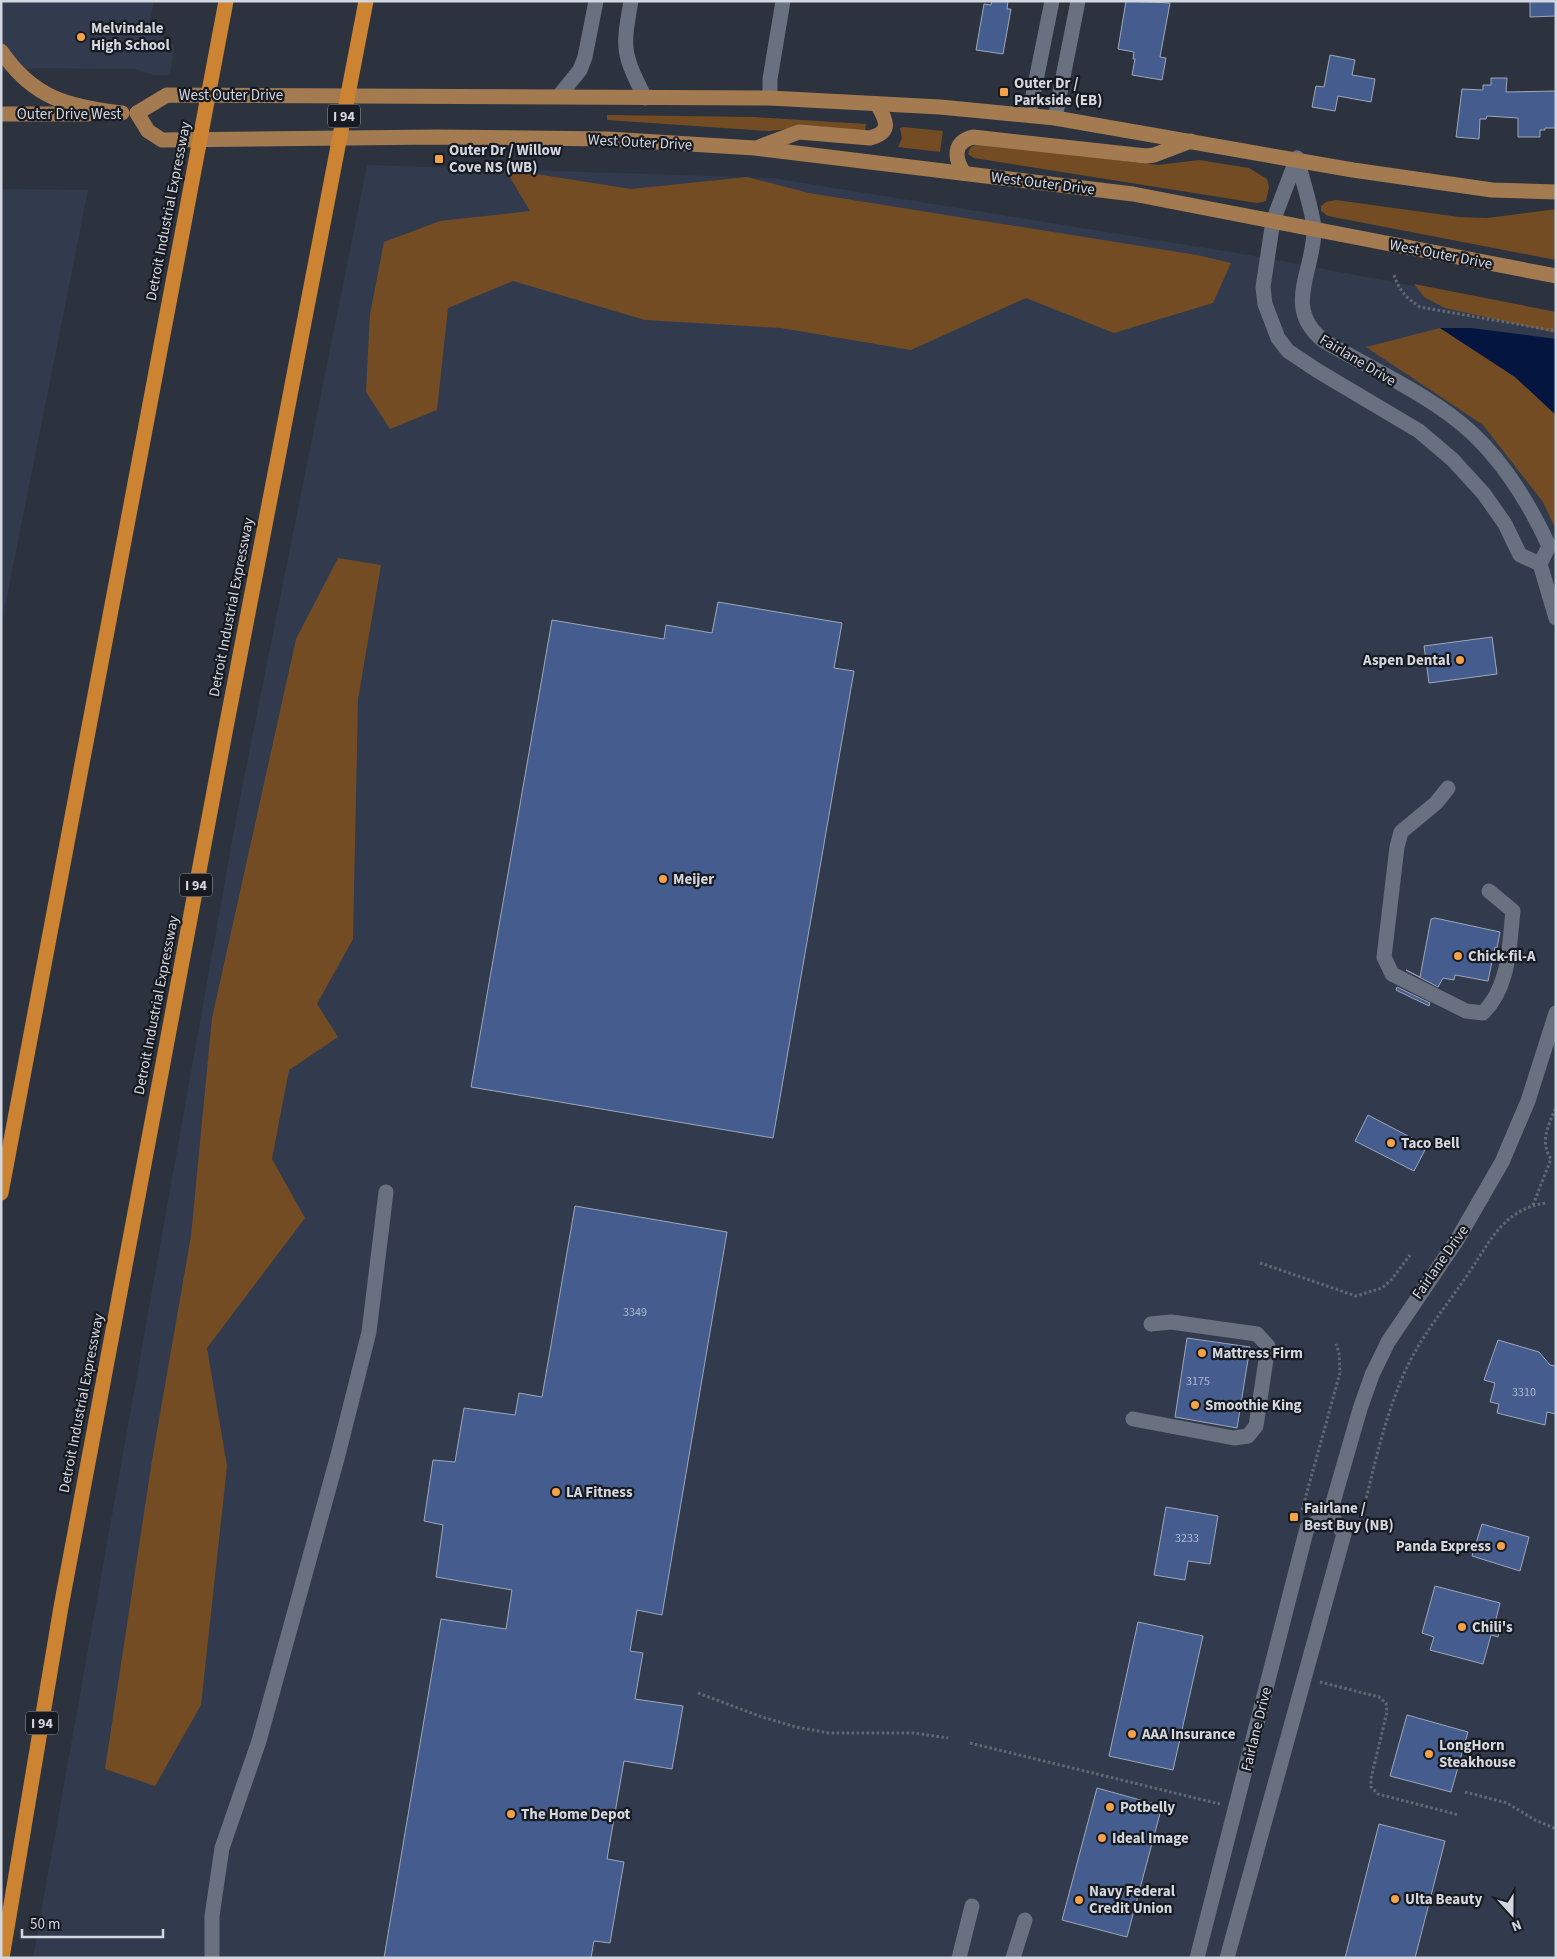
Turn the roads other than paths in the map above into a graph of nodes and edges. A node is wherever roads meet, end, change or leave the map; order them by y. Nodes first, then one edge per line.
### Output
1 (226, 1) edge
2 (366, 1) edge
3 (596, 1) edge
4 (631, 1) edge
5 (783, 1) edge
6 (1052, 1) edge
7 (1078, 1) edge
8 (1, 51) edge
9 (559, 96) junction
10 (645, 98) junction
11 (770, 98) junction
12 (877, 104) junction
13 (129, 113) junction
14 (1, 114) edge
15 (1028, 115) junction
16 (1054, 118) junction
17 (1192, 141) junction
18 (755, 148) junction
19 (1297, 158) junction
20 (964, 173) junction
21 (1556, 192) edge
22 (1273, 221) junction
23 (1314, 229) junction
24 (1556, 276) edge
25 (1540, 564) junction
26 (1556, 618) edge
27 (1448, 788) dead end
28 (1489, 891) dead end
29 (1556, 1013) edge
30 (386, 1192) dead end
31 (1, 1193) edge
32 (1151, 1324) dead end
33 (1133, 1419) dead end
34 (1330, 1513) junction
35 (972, 1906) dead end
36 (1025, 1920) dead end
37 (2, 1958) edge
38 (212, 1958) edge
39 (959, 1958) edge
40 (1013, 1958) edge
41 (1198, 1958) edge
42 (1226, 1958) edge

1 - 31 highway, Detroit Industrial Expressway
2 - 37 highway, Detroit Industrial Expressway / I 94
3 - 9 street
4 - 10 street
5 - 11 street
6 - 15 street
7 - 16 street
8 - 13 main road
9 - 10 main road, West Outer Drive
9 - 13 main road, West Outer Drive
10 - 11 main road, West Outer Drive
11 - 12 main road, West Outer Drive
12 - 15 main road, West Outer Drive
12 - 18 main road
13 - 14 main road, Outer Drive West
13 - 18 main road, West Outer Drive
15 - 16 main road, West Outer Drive
16 - 17 main road, West Outer Drive
17 - 19 main road, West Outer Drive
17 - 20 main road
18 - 20 main road, West Outer Drive
19 - 21 main road, West Outer Drive
19 - 22 street, Fairlane Drive
19 - 23 street, Fairlane Drive
20 - 22 main road, West Outer Drive
22 - 23 main road, West Outer Drive
22 - 25 street, Fairlane Drive
23 - 24 main road, West Outer Drive
23 - 25 street, Fairlane Drive
25 - 26 street
27 - 28 street
29 - 34 street, Fairlane Drive
30 - 38 street
32 - 33 street
34 - 41 street, Fairlane Drive
34 - 42 street
35 - 39 street
36 - 40 street

